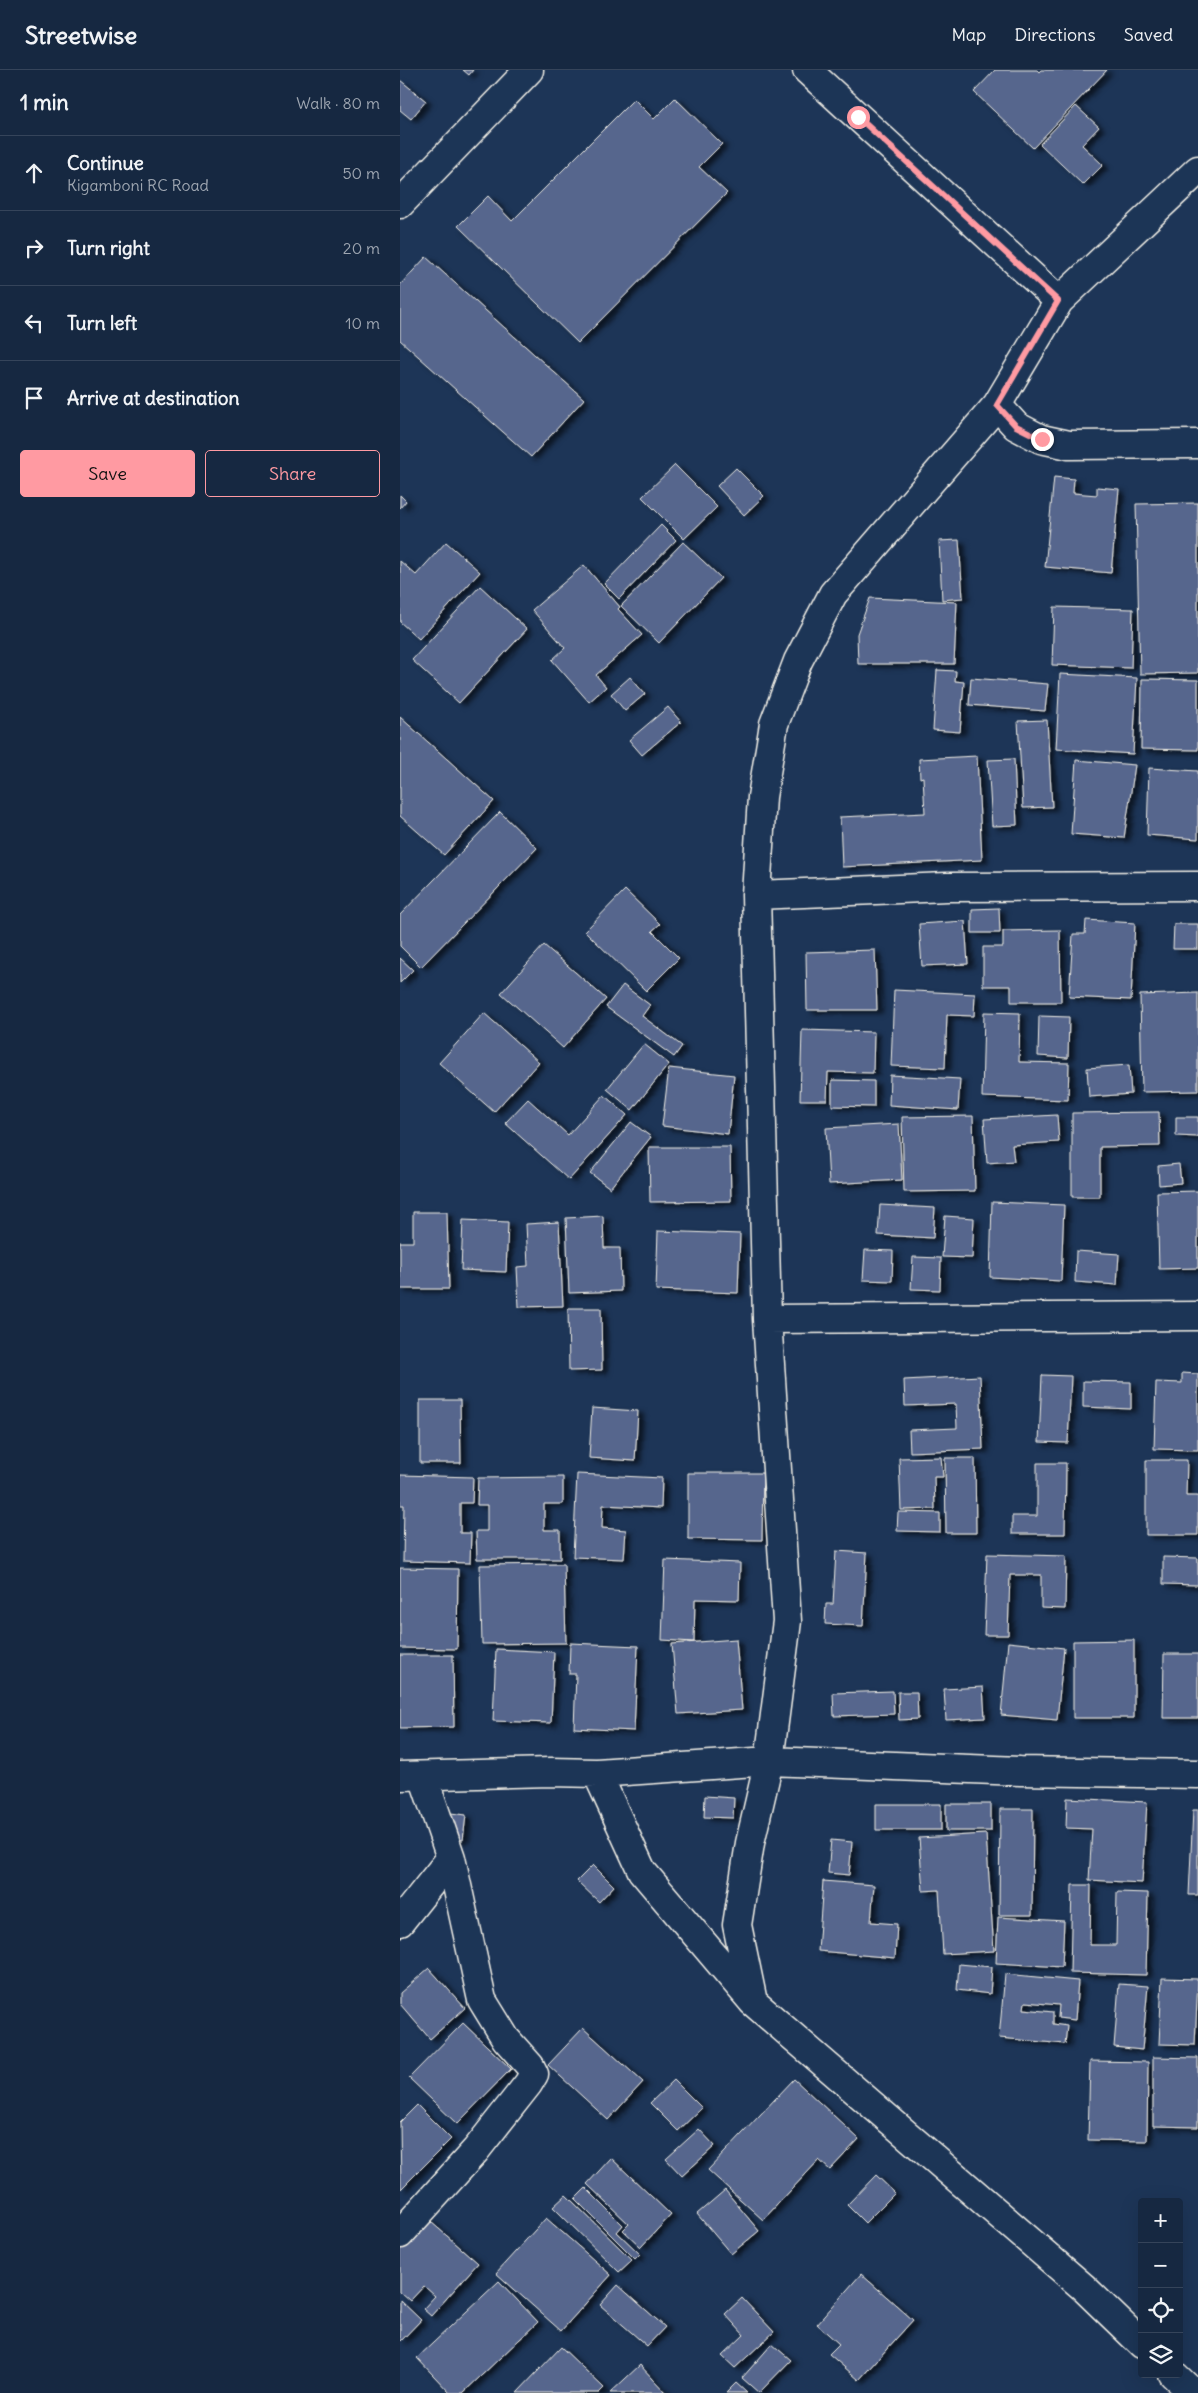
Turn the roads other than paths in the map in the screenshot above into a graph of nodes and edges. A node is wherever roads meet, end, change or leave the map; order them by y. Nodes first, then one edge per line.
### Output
1 (529, 70) edge
2 (807, 70) edge
3 (1198, 170) edge
4 (400, 204) edge
5 (1058, 301) junction
6 (997, 405) junction
7 (1198, 444) edge
8 (1198, 886) edge
9 (756, 894) junction
10 (1198, 1316) edge
11 (767, 1319) junction
12 (769, 1761) junction
13 (597, 1772) junction
14 (1198, 1774) edge
15 (411, 1776) edge
16 (451, 1858) junction
17 (400, 1922) edge
18 (753, 2002) junction
19 (400, 2234) edge
20 (1138, 2340) edge
21 (1177, 2378) edge
22 (1193, 2393) edge

1 - 4 street
2 - 5 street
3 - 5 street
5 - 6 street
6 - 7 street
6 - 9 street
8 - 9 street
9 - 11 street
10 - 11 street
11 - 12 street
12 - 13 street
12 - 14 street
12 - 18 street
13 - 15 street
13 - 18 street
15 - 16 street
16 - 17 street
16 - 19 street
18 - 20 street
21 - 22 street

